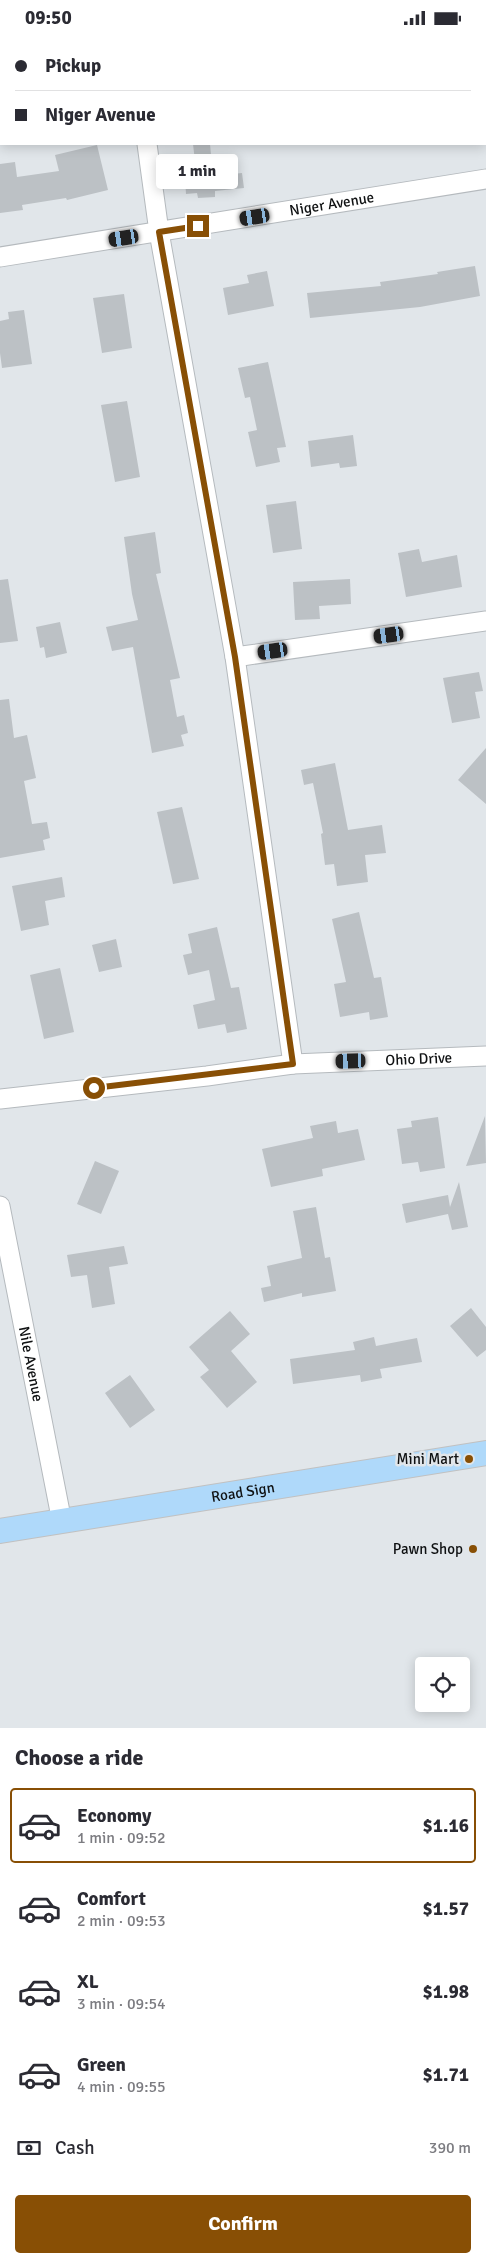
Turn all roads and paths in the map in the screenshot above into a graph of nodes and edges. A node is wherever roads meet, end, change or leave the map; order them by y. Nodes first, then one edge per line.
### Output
1 (147, 145) edge
2 (486, 179) edge
3 (159, 232) junction
4 (0, 257) edge
5 (486, 621) edge
6 (235, 657) junction
7 (486, 1056) edge
8 (293, 1064) junction
9 (0, 1099) edge
10 (0, 1206) edge
11 (486, 1453) edge
12 (62, 1522) junction
13 (0, 1531) edge

1 - 3 street
2 - 3 street, Niger Avenue
3 - 4 street, Niger Avenue
3 - 6 street
5 - 6 street
6 - 8 street
7 - 8 street, Ohio Drive
8 - 9 street, Ohio Drive
10 - 12 street, Nile Avenue
11 - 12 main road, Road Sign
12 - 13 main road, Road Sign

